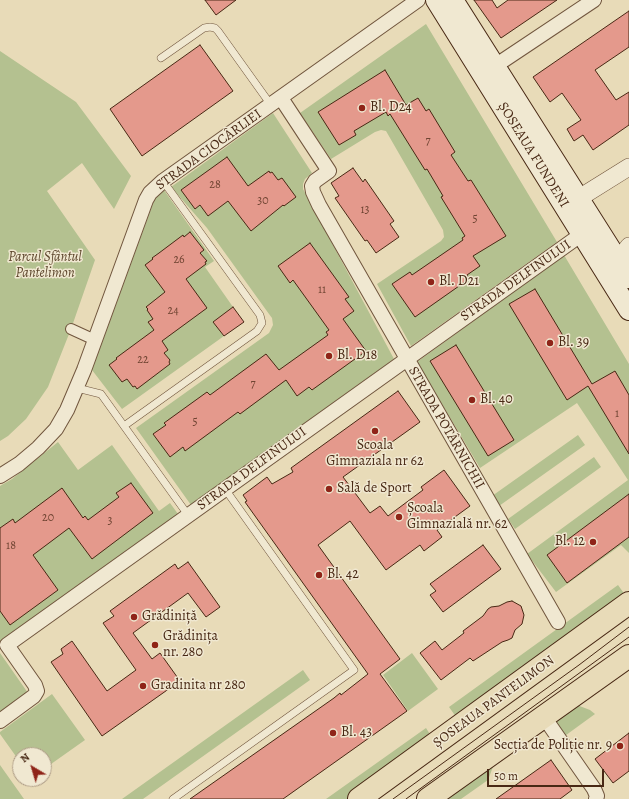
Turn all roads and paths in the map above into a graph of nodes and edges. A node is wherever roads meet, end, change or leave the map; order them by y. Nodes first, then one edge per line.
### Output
1 (418, 0) edge
2 (436, 0) edge
3 (454, 0) edge
4 (594, 0) edge
5 (161, 58) dead end
6 (495, 66) junction
7 (276, 102) junction
8 (629, 167) edge
9 (163, 182) junction
10 (572, 203) junction
11 (582, 234) junction
12 (616, 258) edge
13 (629, 278) edge
14 (629, 310) edge
15 (71, 328) dead end
16 (95, 340) junction
17 (407, 359) junction
18 (77, 388) junction
19 (124, 426) junction
20 (0, 476) edge
21 (225, 489) junction
22 (188, 515) junction
23 (629, 604) edge
24 (558, 622) dead end
25 (629, 656) edge
26 (544, 717) junction
27 (0, 721) edge
28 (173, 799) edge
29 (359, 799) edge
30 (428, 799) edge
31 (596, 799) edge

1 - 7 street, STRADA CIOCÂRLIEI
2 - 10 main road, ȘOSEAUA FUNDENI
3 - 6 main road, ȘOSEAUA FUNDENI
4 - 6 street
5 - 7 lane
6 - 10 main road, ȘOSEAUA FUNDENI
7 - 9 street, STRADA CIOCÂRLIEI
7 - 17 street, STRADA POTÂRNICHII
8 - 10 street
9 - 16 street, STRADA CIOCÂRLIEI
9 - 19 lane
10 - 11 main road, ȘOSEAUA FUNDENI
10 - 12 main road, ȘOSEAUA FUNDENI
11 - 12 main road, ȘOSEAUA FUNDENI
11 - 17 street, STRADA DELFINULUI
12 - 13 main road, ȘOSEAUA FUNDENI
12 - 14 main road, ȘOSEAUA FUNDENI
15 - 16 street
16 - 18 street, STRADA CIOCÂRLIEI
17 - 21 street, STRADA DELFINULUI
17 - 24 street, STRADA POTÂRNICHII
18 - 19 lane
18 - 20 street, STRADA CIOCÂRLIEI
19 - 22 lane
21 - 22 street, STRADA DELFINULUI
21 - 28 lane
22 - 27 street, STRADA DELFINULUI
23 - 29 main road, ȘOSEAUA PANTELIMON
25 - 26 main road
26 - 30 main road
26 - 31 street

